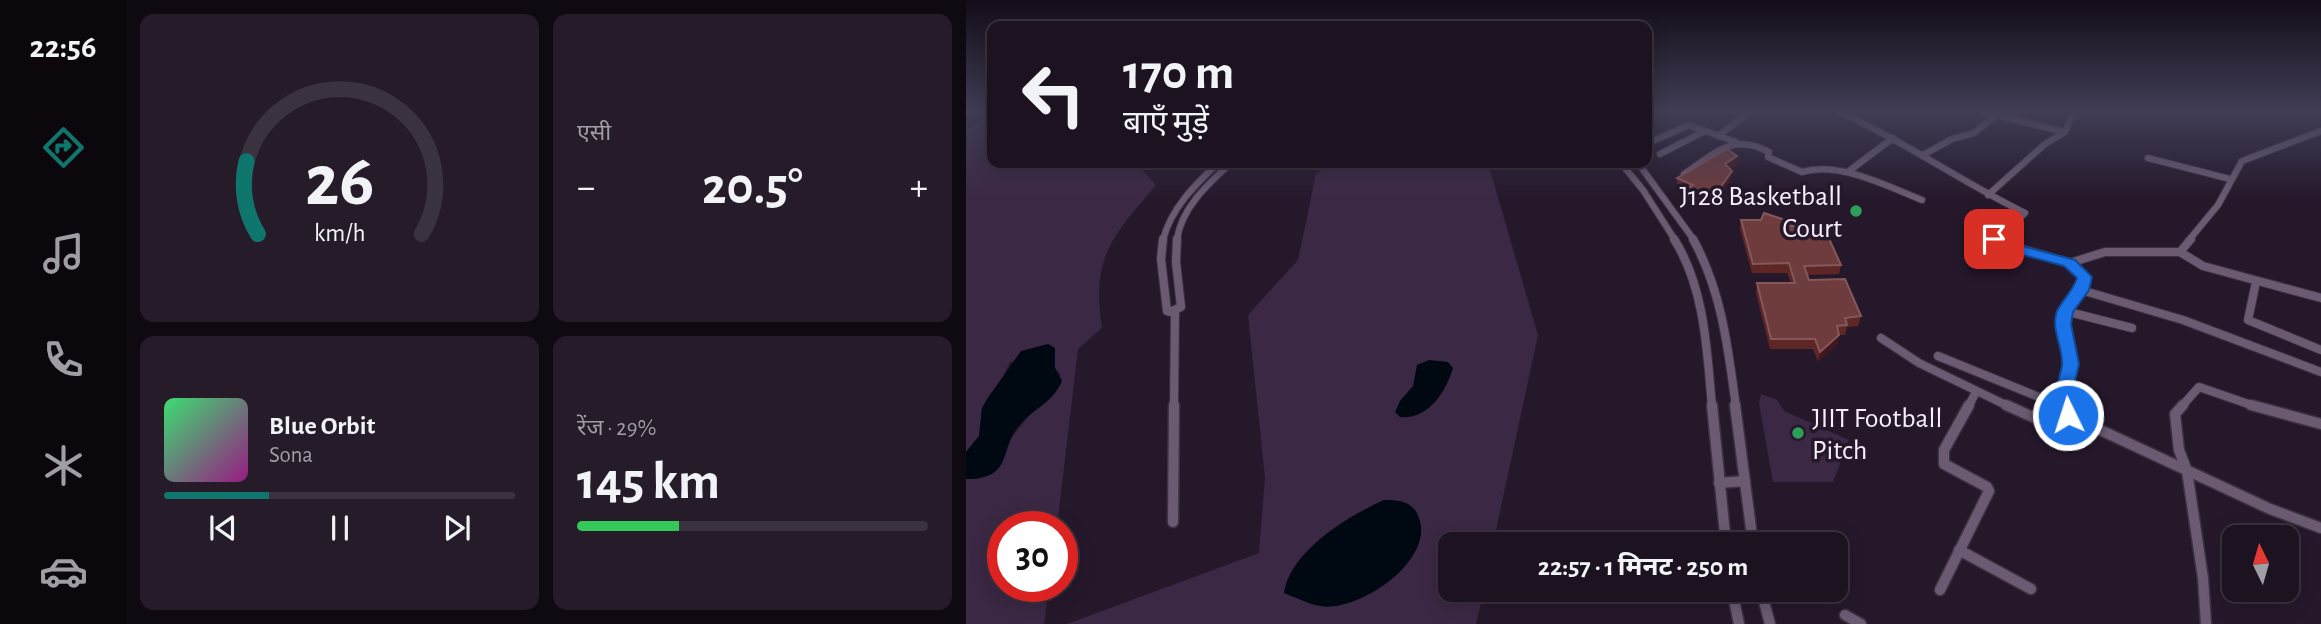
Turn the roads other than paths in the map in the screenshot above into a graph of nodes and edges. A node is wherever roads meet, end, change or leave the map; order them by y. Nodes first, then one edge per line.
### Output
1 (1685, 141) edge
2 (1889, 141) edge
3 (1899, 141) edge
4 (1948, 141) edge
5 (2050, 141) edge
6 (2292, 141) edge
7 (1736, 142) joint
8 (1660, 154) dead end
9 (1923, 155) junction
10 (2148, 158) dead end
11 (1213, 168) edge
12 (1226, 168) edge
13 (1625, 168) edge
14 (1642, 168) edge
15 (1849, 171) junction
16 (1684, 174) edge
17 (2230, 179) junction
18 (1988, 195) junction
19 (1922, 200) dead end
20 (2180, 252) junction
21 (2070, 263) junction
22 (2256, 282) junction
23 (2081, 290) junction
24 (2321, 298) edge
25 (2065, 311) junction
26 (1175, 312) junction
27 (2132, 328) dead end
28 (1881, 338) dead end
29 (2321, 351) edge
30 (1938, 356) dead end
31 (2321, 372) edge
32 (1976, 392) junction
33 (2062, 409) junction
34 (2321, 424) edge
35 (2187, 471) junction
36 (1745, 481) junction
37 (1718, 483) junction
38 (1173, 523) dead end
39 (2321, 528) edge
40 (1724, 532) edge
41 (1751, 532) edge
42 (1959, 550) junction
43 (2031, 589) dead end
44 (1940, 590) dead end
45 (1734, 602) edge
46 (1764, 602) edge
47 (1844, 615) dead end
48 (1739, 624) edge
49 (1770, 624) edge
50 (1861, 624) edge
51 (2206, 624) edge

1 - 8 street
2 - 15 street
3 - 9 street
4 - 9 street
5 - 18 street
6 - 17 street
7 - 15 street
7 - 16 street
9 - 18 street
10 - 17 street
11 - 26 street
12 - 26 street
13 - 37 street
14 - 36 street
15 - 19 street
17 - 20 street
18 - 21 street
20 - 21 street
20 - 22 street
21 - 23 street
22 - 24 street
22 - 29 street
23 - 25 street
23 - 31 street
25 - 27 street
25 - 33 street
26 - 38 street
28 - 32 street
30 - 33 street
32 - 33 street
32 - 42 street
33 - 35 street
34 - 35 street
35 - 39 street
35 - 51 street
36 - 37 street
36 - 41 street
37 - 40 street
42 - 43 street
42 - 44 street
45 - 48 street
46 - 49 street
47 - 50 street

